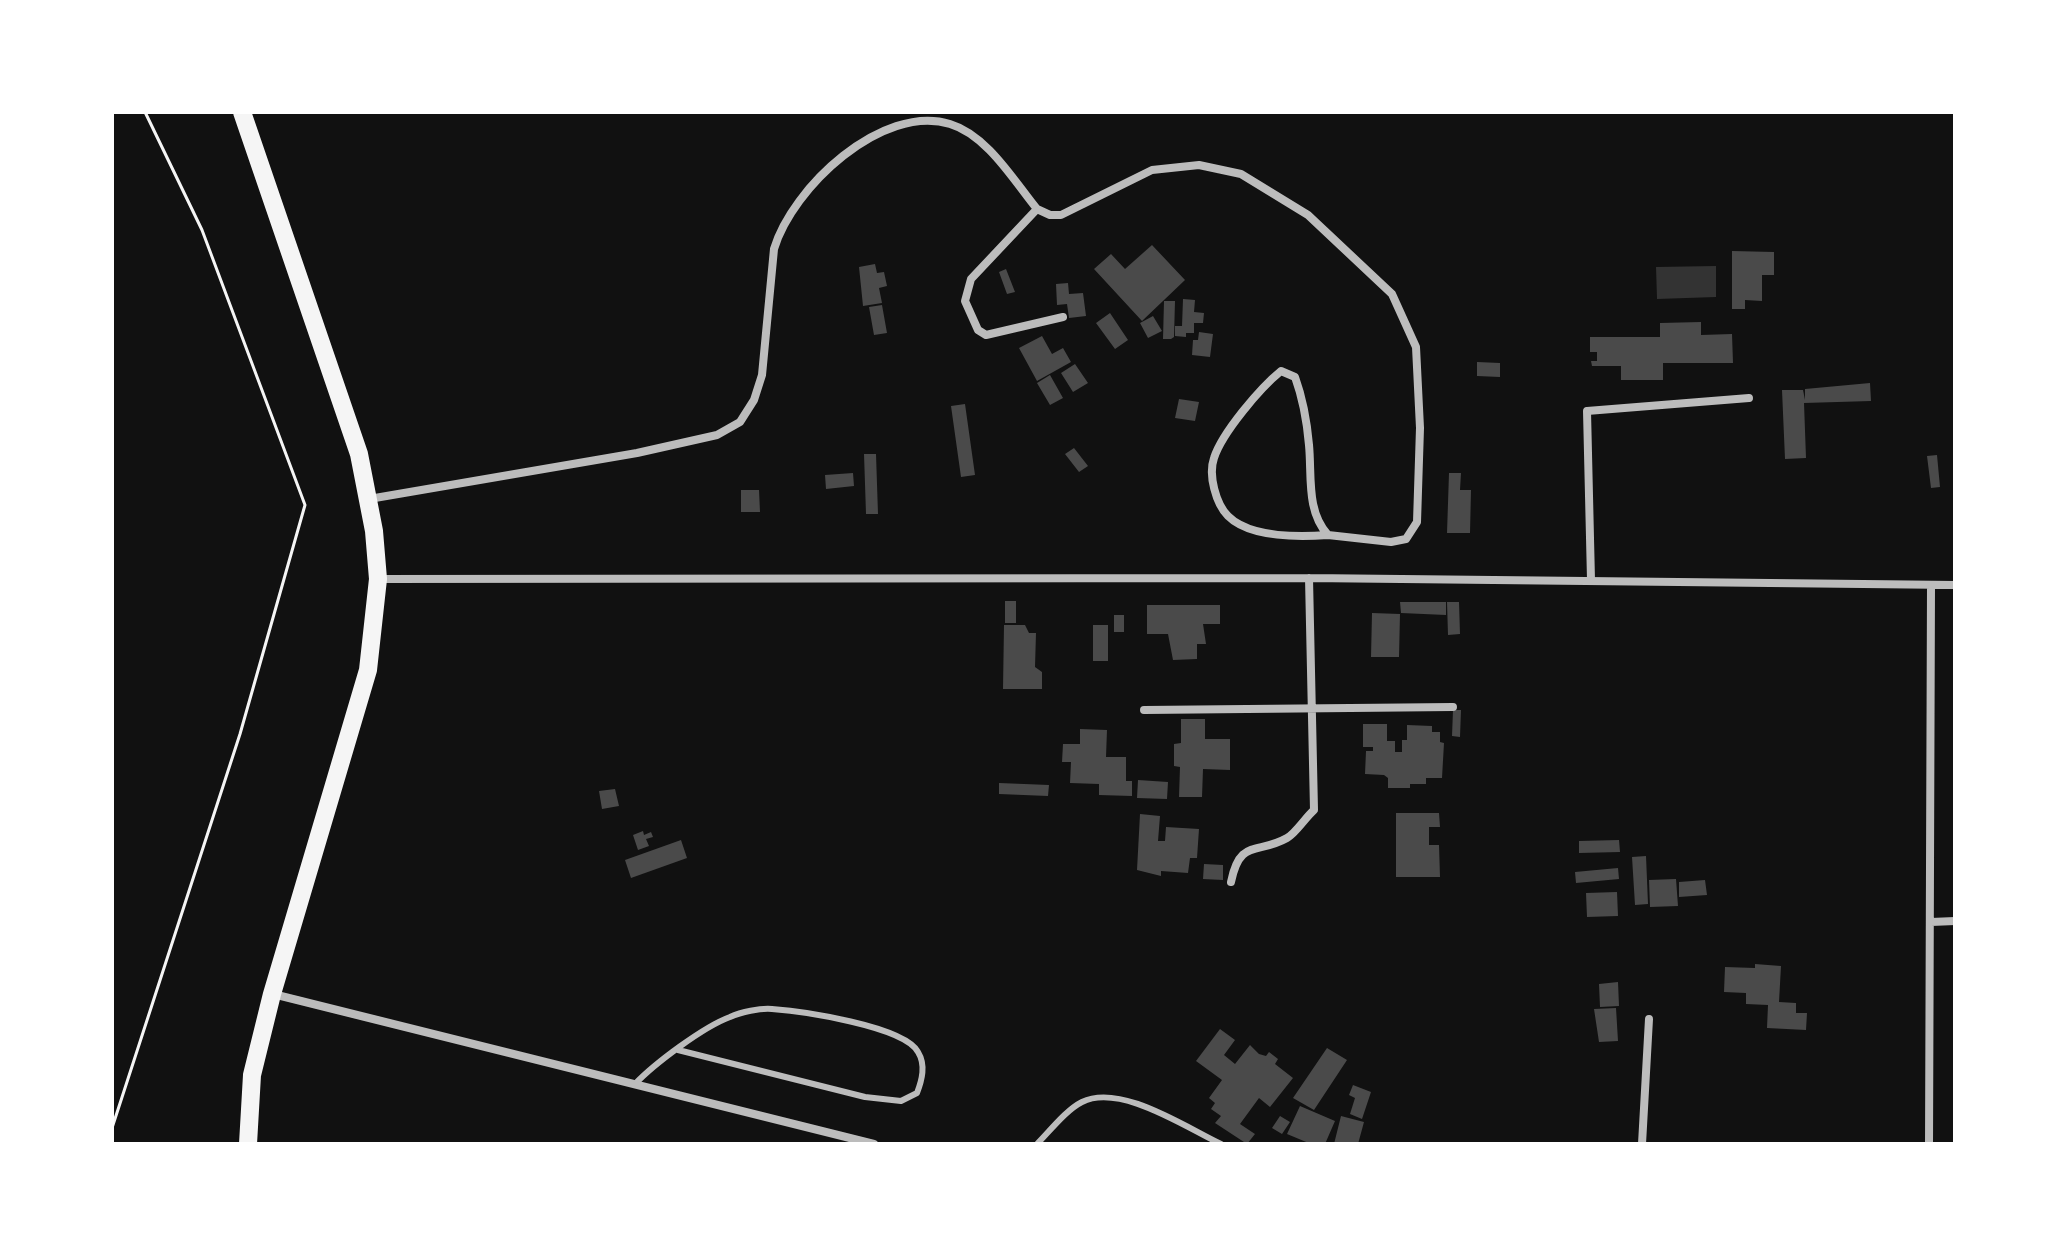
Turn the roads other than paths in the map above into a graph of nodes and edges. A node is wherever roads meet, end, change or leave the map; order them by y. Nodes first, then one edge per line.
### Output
1 (242, 112) edge
2 (1037, 209) junction
3 (1063, 317) dead end
4 (1749, 398) dead end
5 (368, 499) junction
6 (1328, 535) junction
7 (1309, 578) junction
8 (378, 579) junction
9 (1591, 580) junction
10 (1955, 585) edge
11 (1931, 586) junction
12 (1453, 707) dead end
13 (1313, 709) junction
14 (1144, 710) dead end
15 (1231, 882) dead end
16 (1955, 921) edge
17 (1931, 922) junction
18 (272, 994) junction
19 (1649, 1019) dead end
20 (678, 1050) junction
21 (635, 1084) junction
22 (248, 1144) edge
23 (874, 1144) edge
24 (1037, 1144) edge
25 (1221, 1144) edge
26 (1642, 1144) edge
27 (1929, 1144) edge

1 - 5 highway
2 - 3 street
2 - 5 street
2 - 6 street
4 - 9 street
5 - 8 highway
6 - 6 street
7 - 8 street
7 - 9 street
7 - 13 street
8 - 18 highway
9 - 11 street
10 - 11 street
11 - 17 street
12 - 13 street
13 - 14 street
13 - 15 street
16 - 17 street
17 - 27 street
18 - 21 street
18 - 22 highway
19 - 26 street
20 - 20 lane
20 - 21 lane
21 - 23 street
24 - 25 lane

